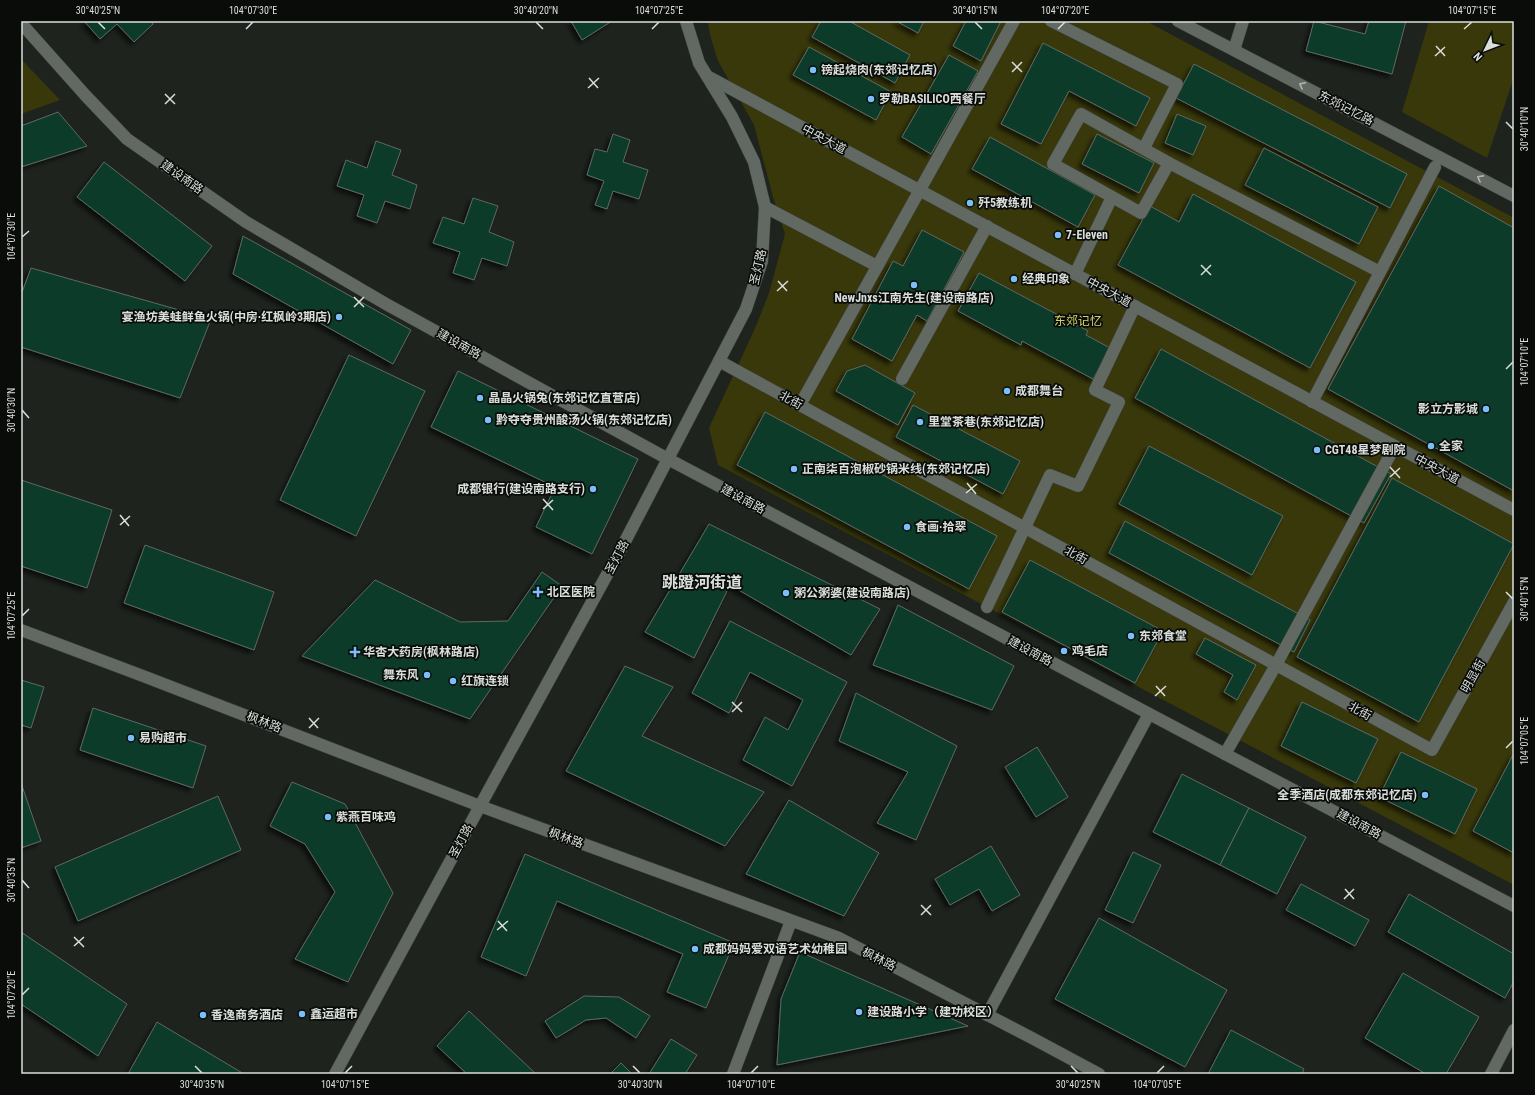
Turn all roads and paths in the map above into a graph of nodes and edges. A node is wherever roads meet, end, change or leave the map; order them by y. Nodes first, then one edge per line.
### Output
1 (686, 21) edge
2 (1014, 21) edge
3 (1051, 21) edge
4 (1178, 21) edge
5 (1243, 21) edge
6 (21, 23) edge
7 (1234, 50) junction
8 (705, 74) junction
9 (1144, 148) junction
10 (1169, 162) junction
11 (1435, 167) dead end
12 (920, 190) junction
13 (1514, 196) edge
14 (1112, 197) junction
15 (765, 207) junction
16 (987, 226) junction
17 (877, 266) junction
18 (1380, 272) junction
19 (1075, 274) junction
20 (1134, 306) junction
21 (720, 361) junction
22 (902, 379) dead end
23 (1312, 402) junction
24 (800, 405) junction
25 (1395, 446) junction
26 (668, 459) junction
27 (1514, 510) edge
28 (1025, 528) junction
29 (1514, 602) edge
30 (987, 607) dead end
31 (21, 630) edge
32 (1276, 665) junction
33 (1149, 714) junction
34 (1432, 750) joint
35 (1225, 754) junction
36 (480, 806) junction
37 (1514, 906) edge
38 (791, 921) junction
39 (987, 1015) junction
40 (1514, 1030) edge
41 (335, 1074) edge
42 (733, 1074) edge
43 (1099, 1074) edge
44 (1491, 1074) edge

1 - 8 street, 圣灯路
2 - 12 street
3 - 9 street
4 - 7 street, 东郊记忆路
5 - 7 street
6 - 26 street, 建设南路
13 -> 7 street, 东郊记忆路
8 - 12 street, 中央大道
8 - 15 street, 圣灯路
9 - 10 street
9 - 14 street
10 - 14 street
10 - 18 street
11 - 18 street
12 - 16 street, 中央大道
12 - 17 street
14 - 19 street
15 - 17 street
15 - 21 street, 圣灯路
16 - 19 street, 中央大道
16 - 22 street
17 - 24 street
18 - 23 street
19 - 20 street, 中央大道
20 - 23 street, 中央大道
20 - 28 street
21 - 24 street, 北街
21 - 26 street, 圣灯路
23 - 25 street, 中央大道
24 - 28 street, 北街
25 - 27 street, 中央大道
25 - 32 street
26 - 33 street, 建设南路
26 - 36 street, 圣灯路
28 - 30 street
28 - 32 street, 北街
29 - 34 street, 明显街
31 - 36 street, 枫林路
32 - 34 street, 北街
32 - 35 street
33 - 35 street, 建设南路
33 - 39 street
35 - 37 street, 建设南路
36 - 38 street, 枫林路
36 - 41 street, 圣灯路
38 - 39 street, 枫林路
38 - 42 street
39 - 43 street, 枫林路
40 - 44 street

